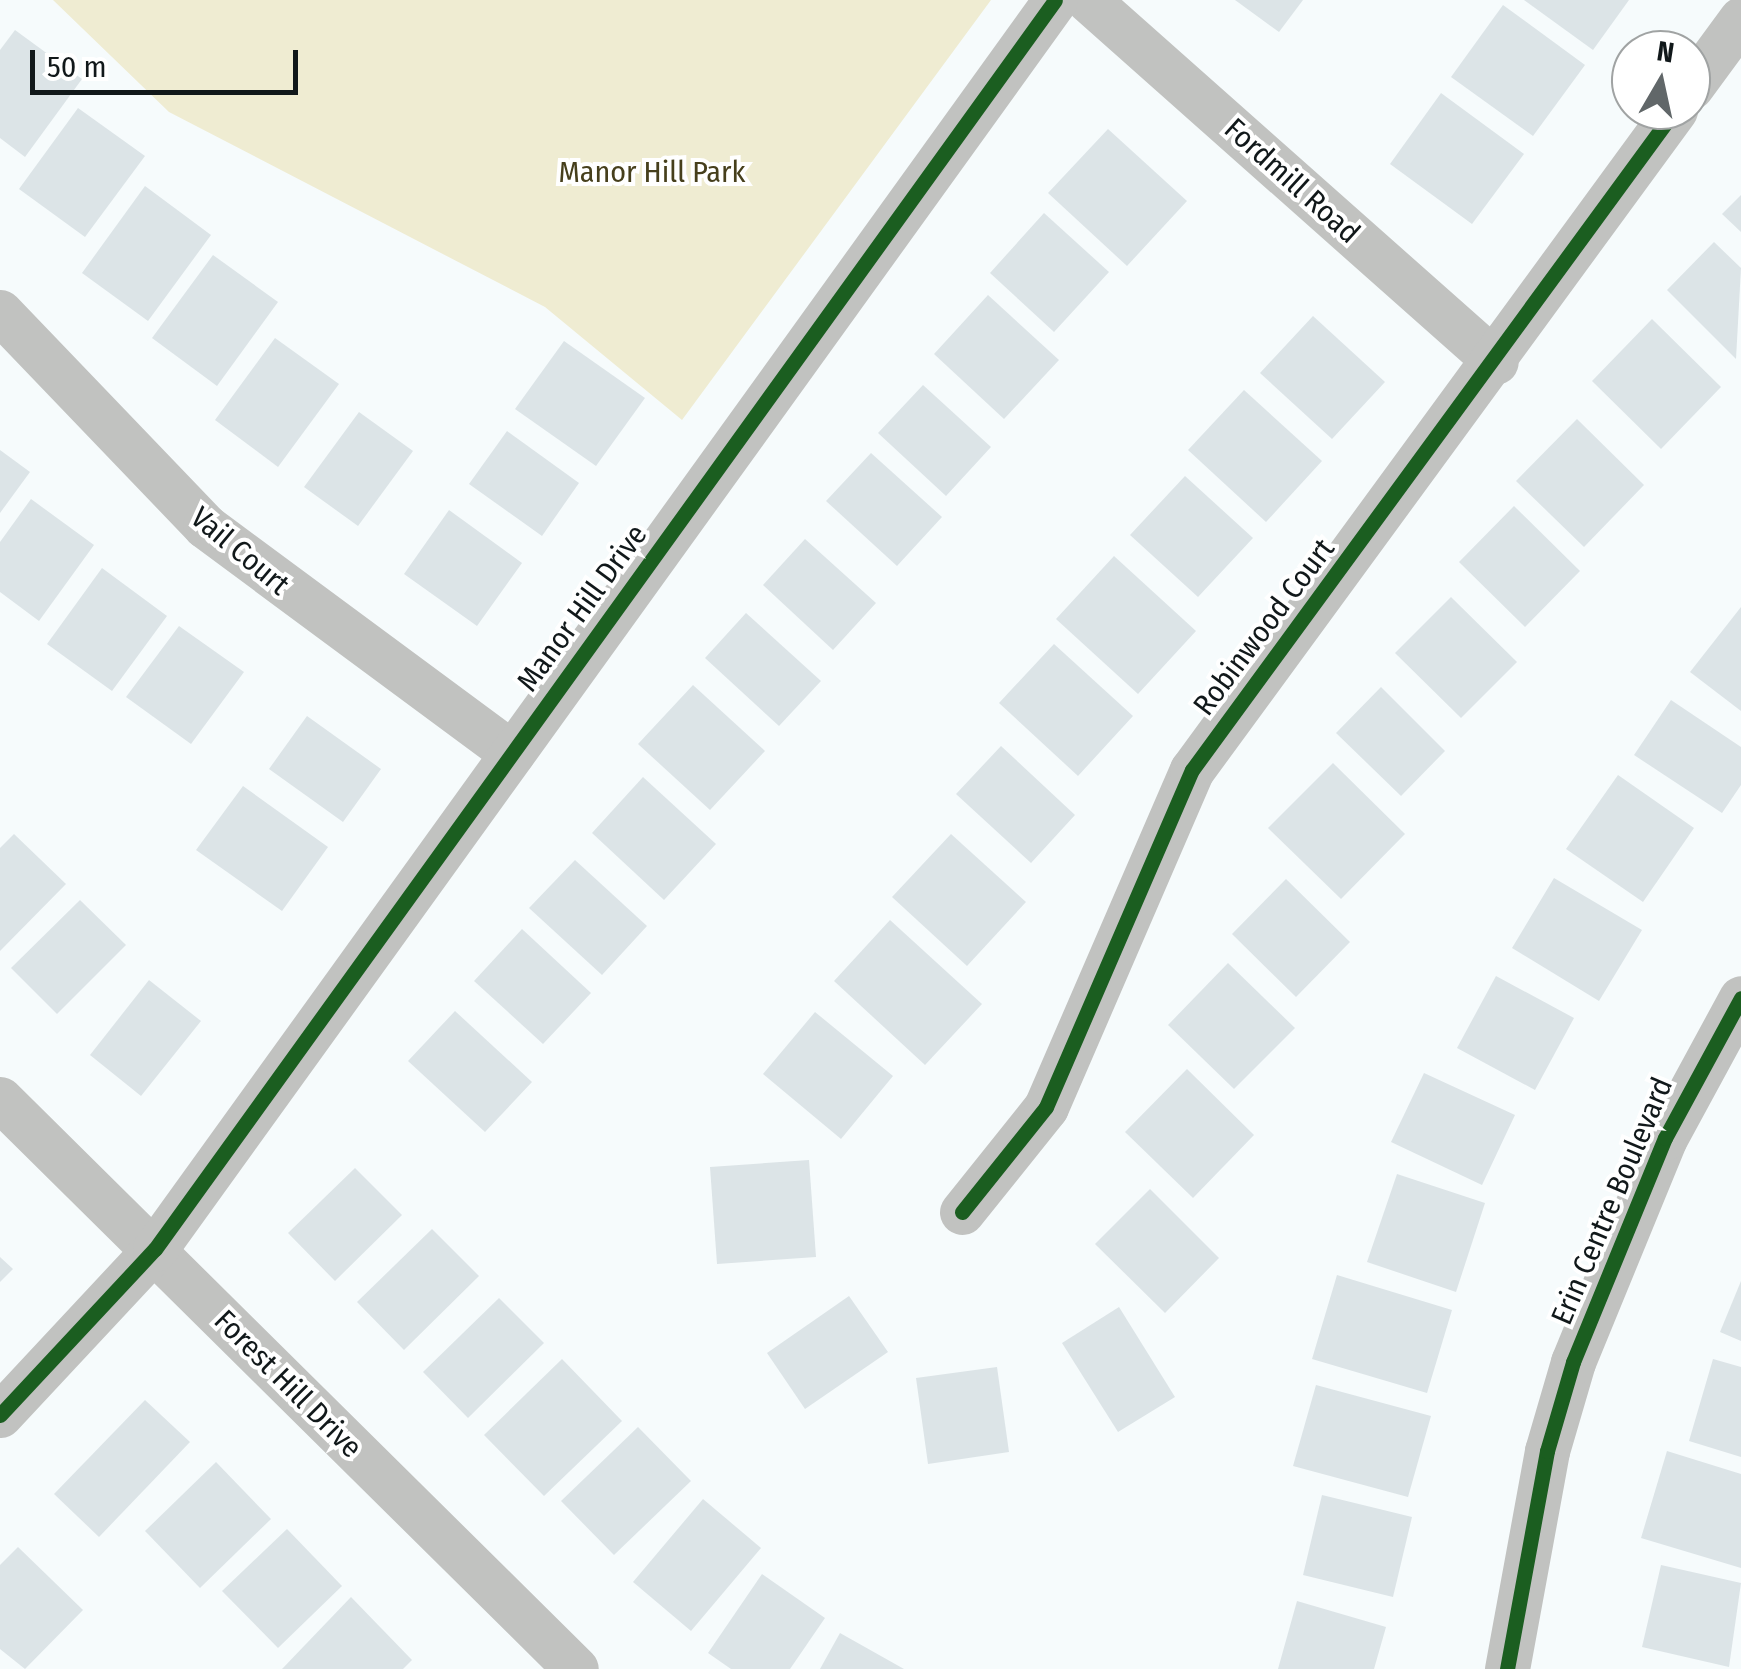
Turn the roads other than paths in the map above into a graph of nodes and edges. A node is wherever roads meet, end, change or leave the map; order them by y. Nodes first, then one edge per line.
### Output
1 (1056, 0) edge
2 (1088, 0) edge
3 (1741, 19) edge
4 (1711, 60) edge
5 (1661, 130) edge
6 (0, 312) edge
7 (1496, 362) junction
8 (512, 753) junction
9 (1741, 998) edge
10 (0, 1099) edge
11 (962, 1212) dead end
12 (155, 1249) junction
13 (0, 1415) edge
14 (576, 1669) edge
15 (1507, 1669) edge

1 - 8 street, Manor Hill Drive
2 - 7 street, Fordmill Road
3 - 4 street
5 - 7 street, Robinwood Court
6 - 8 street, Vail Court
7 - 11 street, Robinwood Court
8 - 12 street, Manor Hill Drive
9 - 15 street, Erin Centre Boulevard
10 - 12 street, Forest Hill Drive
12 - 13 street, Manor Hill Drive
12 - 14 street, Forest Hill Drive

